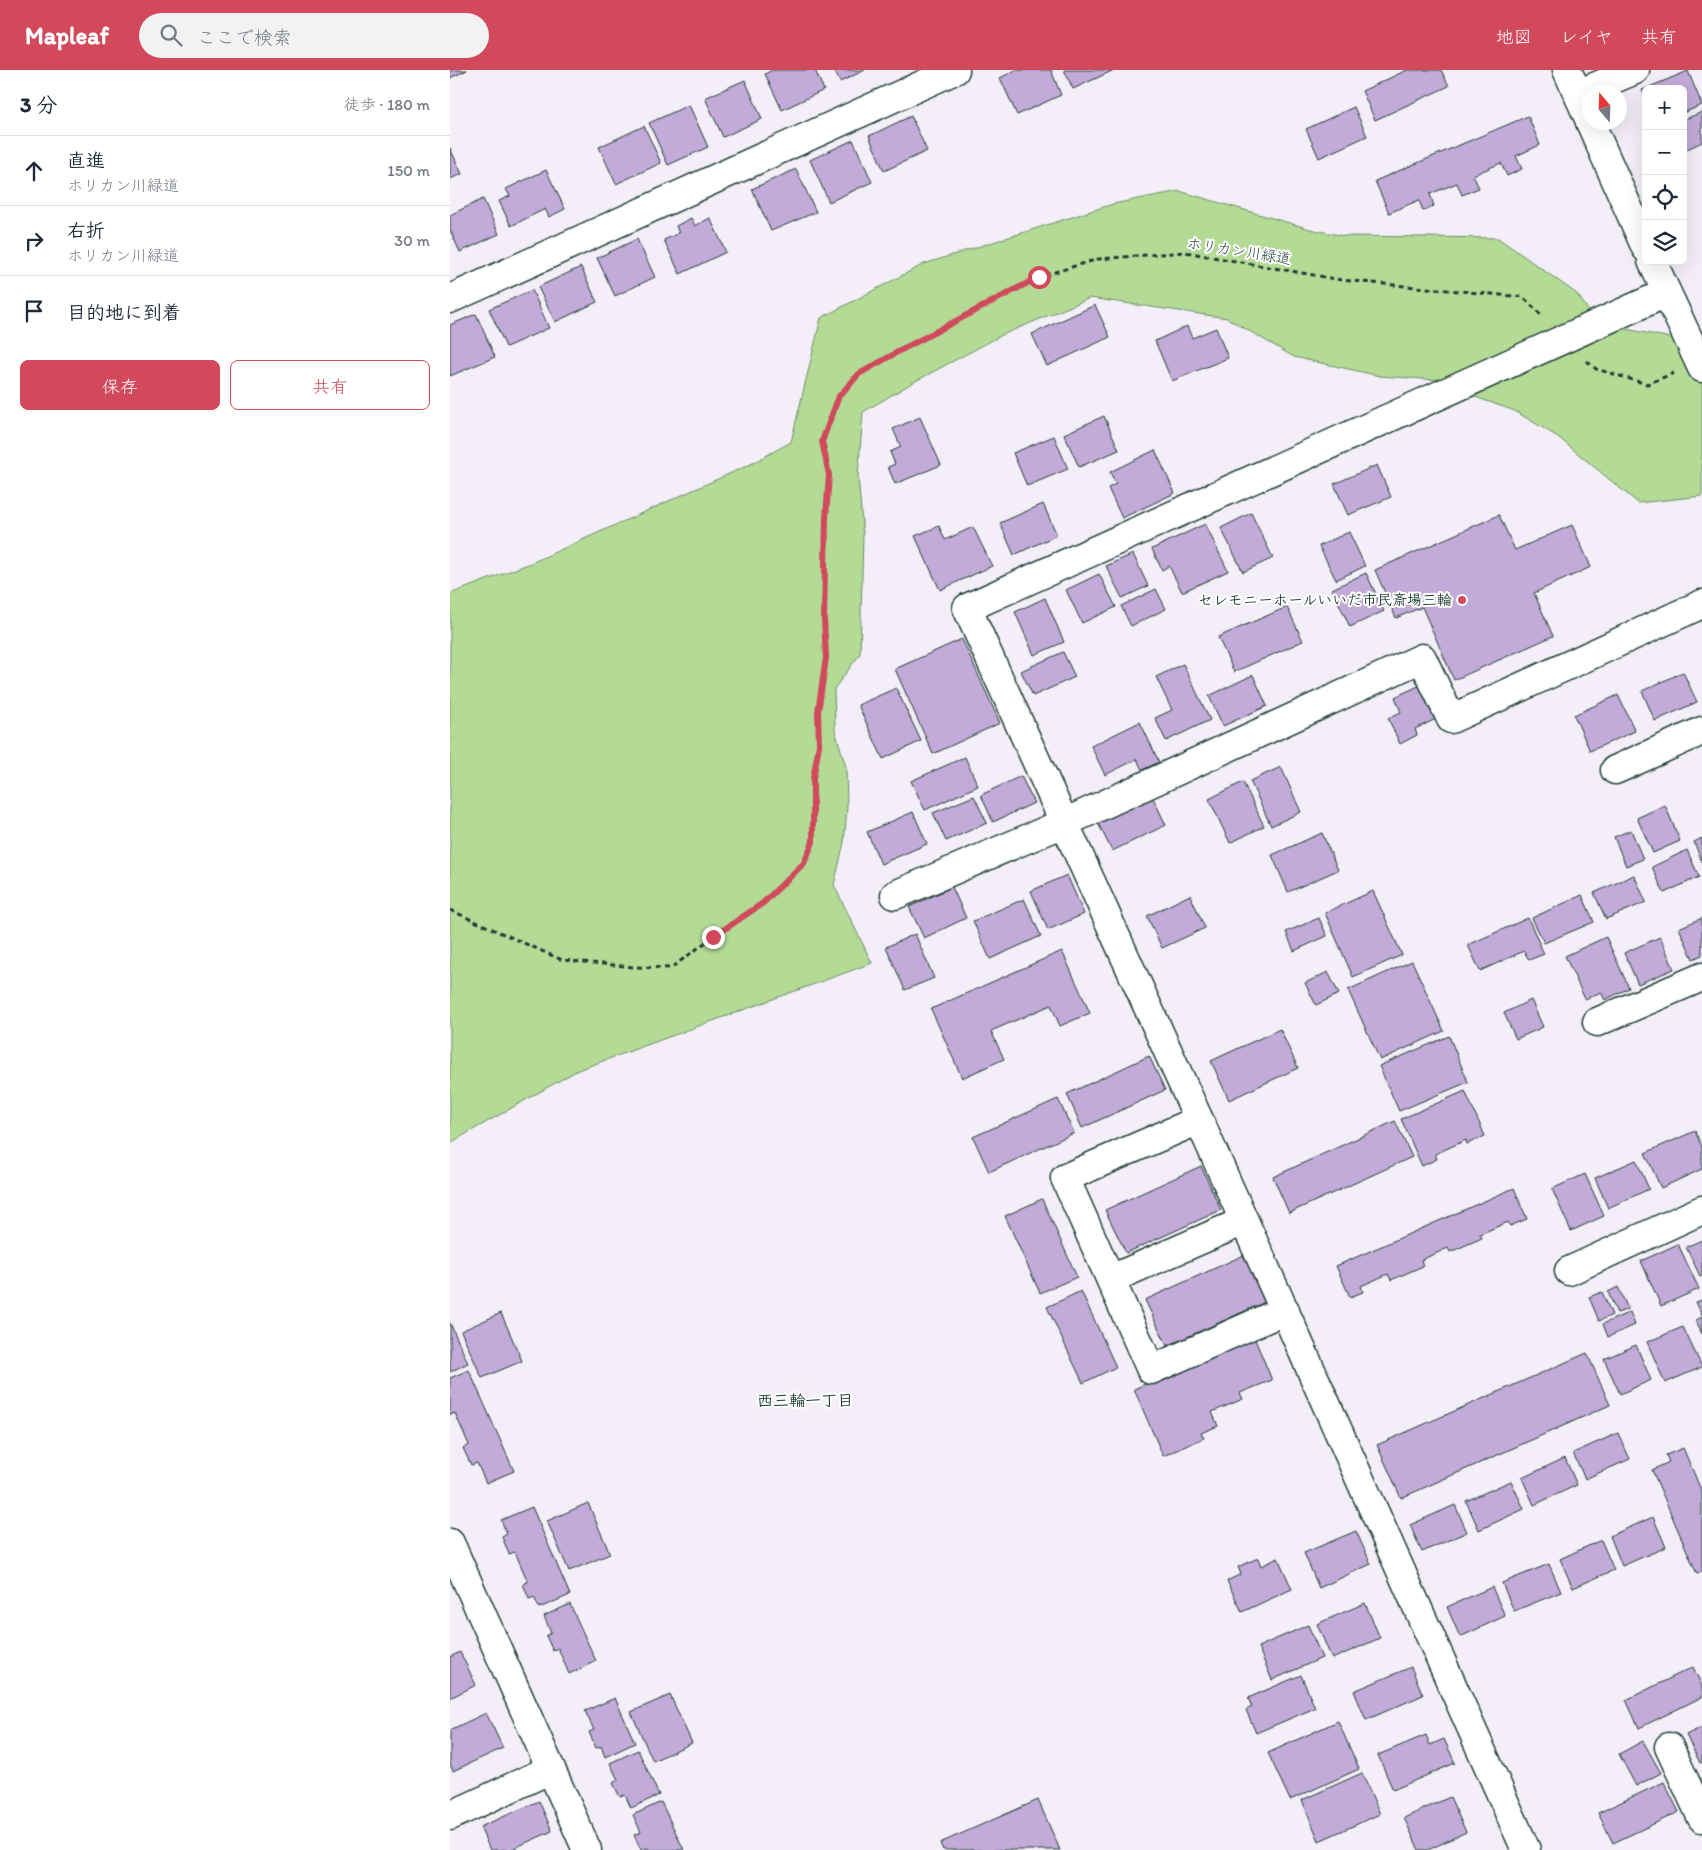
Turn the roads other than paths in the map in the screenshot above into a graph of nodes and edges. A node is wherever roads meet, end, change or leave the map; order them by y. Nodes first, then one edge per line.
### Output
1 (955, 70) edge
2 (1635, 70) edge
3 (1572, 82) edge
4 (1582, 104) edge
5 (1594, 130) edge
6 (1642, 239) edge
7 (1654, 265) edge
8 (1666, 292) junction
9 (450, 299) edge
10 (1701, 365) edge
11 (1702, 604) edge
12 (1702, 731) edge
13 (1615, 770) dead end
14 (1064, 823) junction
15 (895, 895) dead end
16 (1702, 976) edge
17 (1597, 1022) dead end
18 (1199, 1120) junction
19 (1702, 1210) edge
20 (1244, 1221) junction
21 (1569, 1272) dead end
22 (1111, 1280) junction
23 (1285, 1310) junction
24 (450, 1543) edge
25 (1669, 1747) dead end
26 (551, 1769) junction
27 (450, 1816) edge
28 (1702, 1818) edge
29 (587, 1850) edge
30 (1526, 1850) edge

1 - 9 street
2 - 3 street
3 - 4 street
5 - 6 street
7 - 8 street
8 - 10 street
8 - 14 street
11 - 14 street
12 - 13 street
14 - 15 street
14 - 18 street
16 - 17 street
18 - 20 street
18 - 22 street
19 - 21 street
20 - 22 street
20 - 23 street
22 - 23 street
23 - 30 street
24 - 26 street
25 - 28 street
26 - 27 street
26 - 29 street

